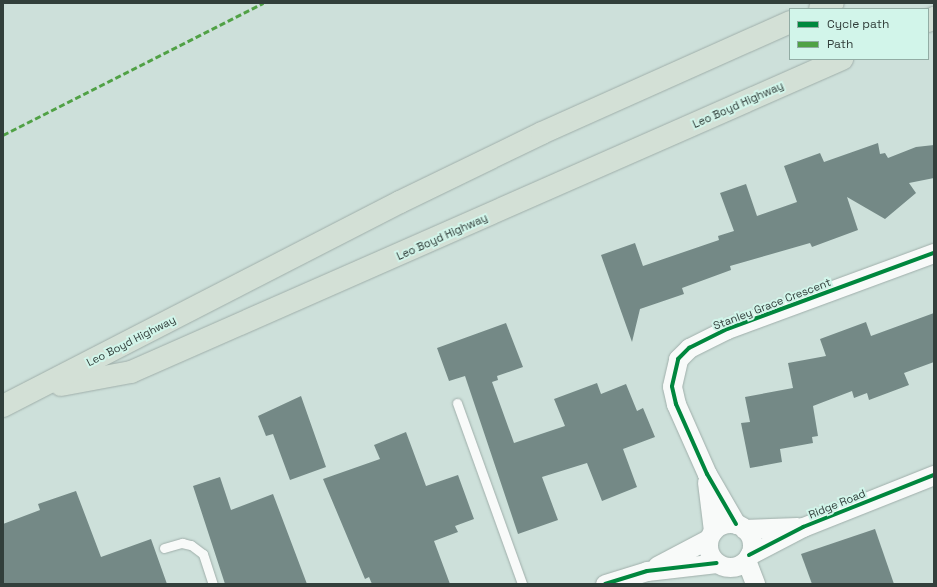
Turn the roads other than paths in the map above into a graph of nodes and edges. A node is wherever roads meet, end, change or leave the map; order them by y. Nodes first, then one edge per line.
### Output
1 (834, 3) edge
2 (822, 8) edge
3 (789, 22) edge
4 (840, 60) edge
5 (934, 253) edge
6 (34, 390) junction
7 (457, 403) dead end
8 (3, 406) edge
9 (707, 474) junction
10 (934, 475) edge
11 (740, 527) junction
12 (803, 527) junction
13 (711, 535) junction
14 (164, 548) dead end
15 (748, 557) junction
16 (722, 565) junction
17 (647, 571) junction
18 (213, 584) edge
19 (522, 584) edge
20 (605, 584) edge
21 (742, 584) edge
22 (755, 584) edge

1 - 2 highway
3 - 6 highway, Leo Boyd Highway
4 - 6 highway, Leo Boyd Highway
5 - 9 street, Stanley Grace Crescent
6 - 8 highway, Leo Boyd Highway
7 - 19 lane
9 - 11 street, Stanley Grace Crescent
9 - 13 street, Stanley Grace Crescent
10 - 12 street, Ridge Road
11 - 12 street, Ridge Road
11 - 13 street
11 - 15 street
12 - 15 street, Ridge Road
13 - 16 street
13 - 17 street
14 - 18 lane
15 - 16 street
15 - 22 street
16 - 17 street
16 - 21 street
17 - 20 street

